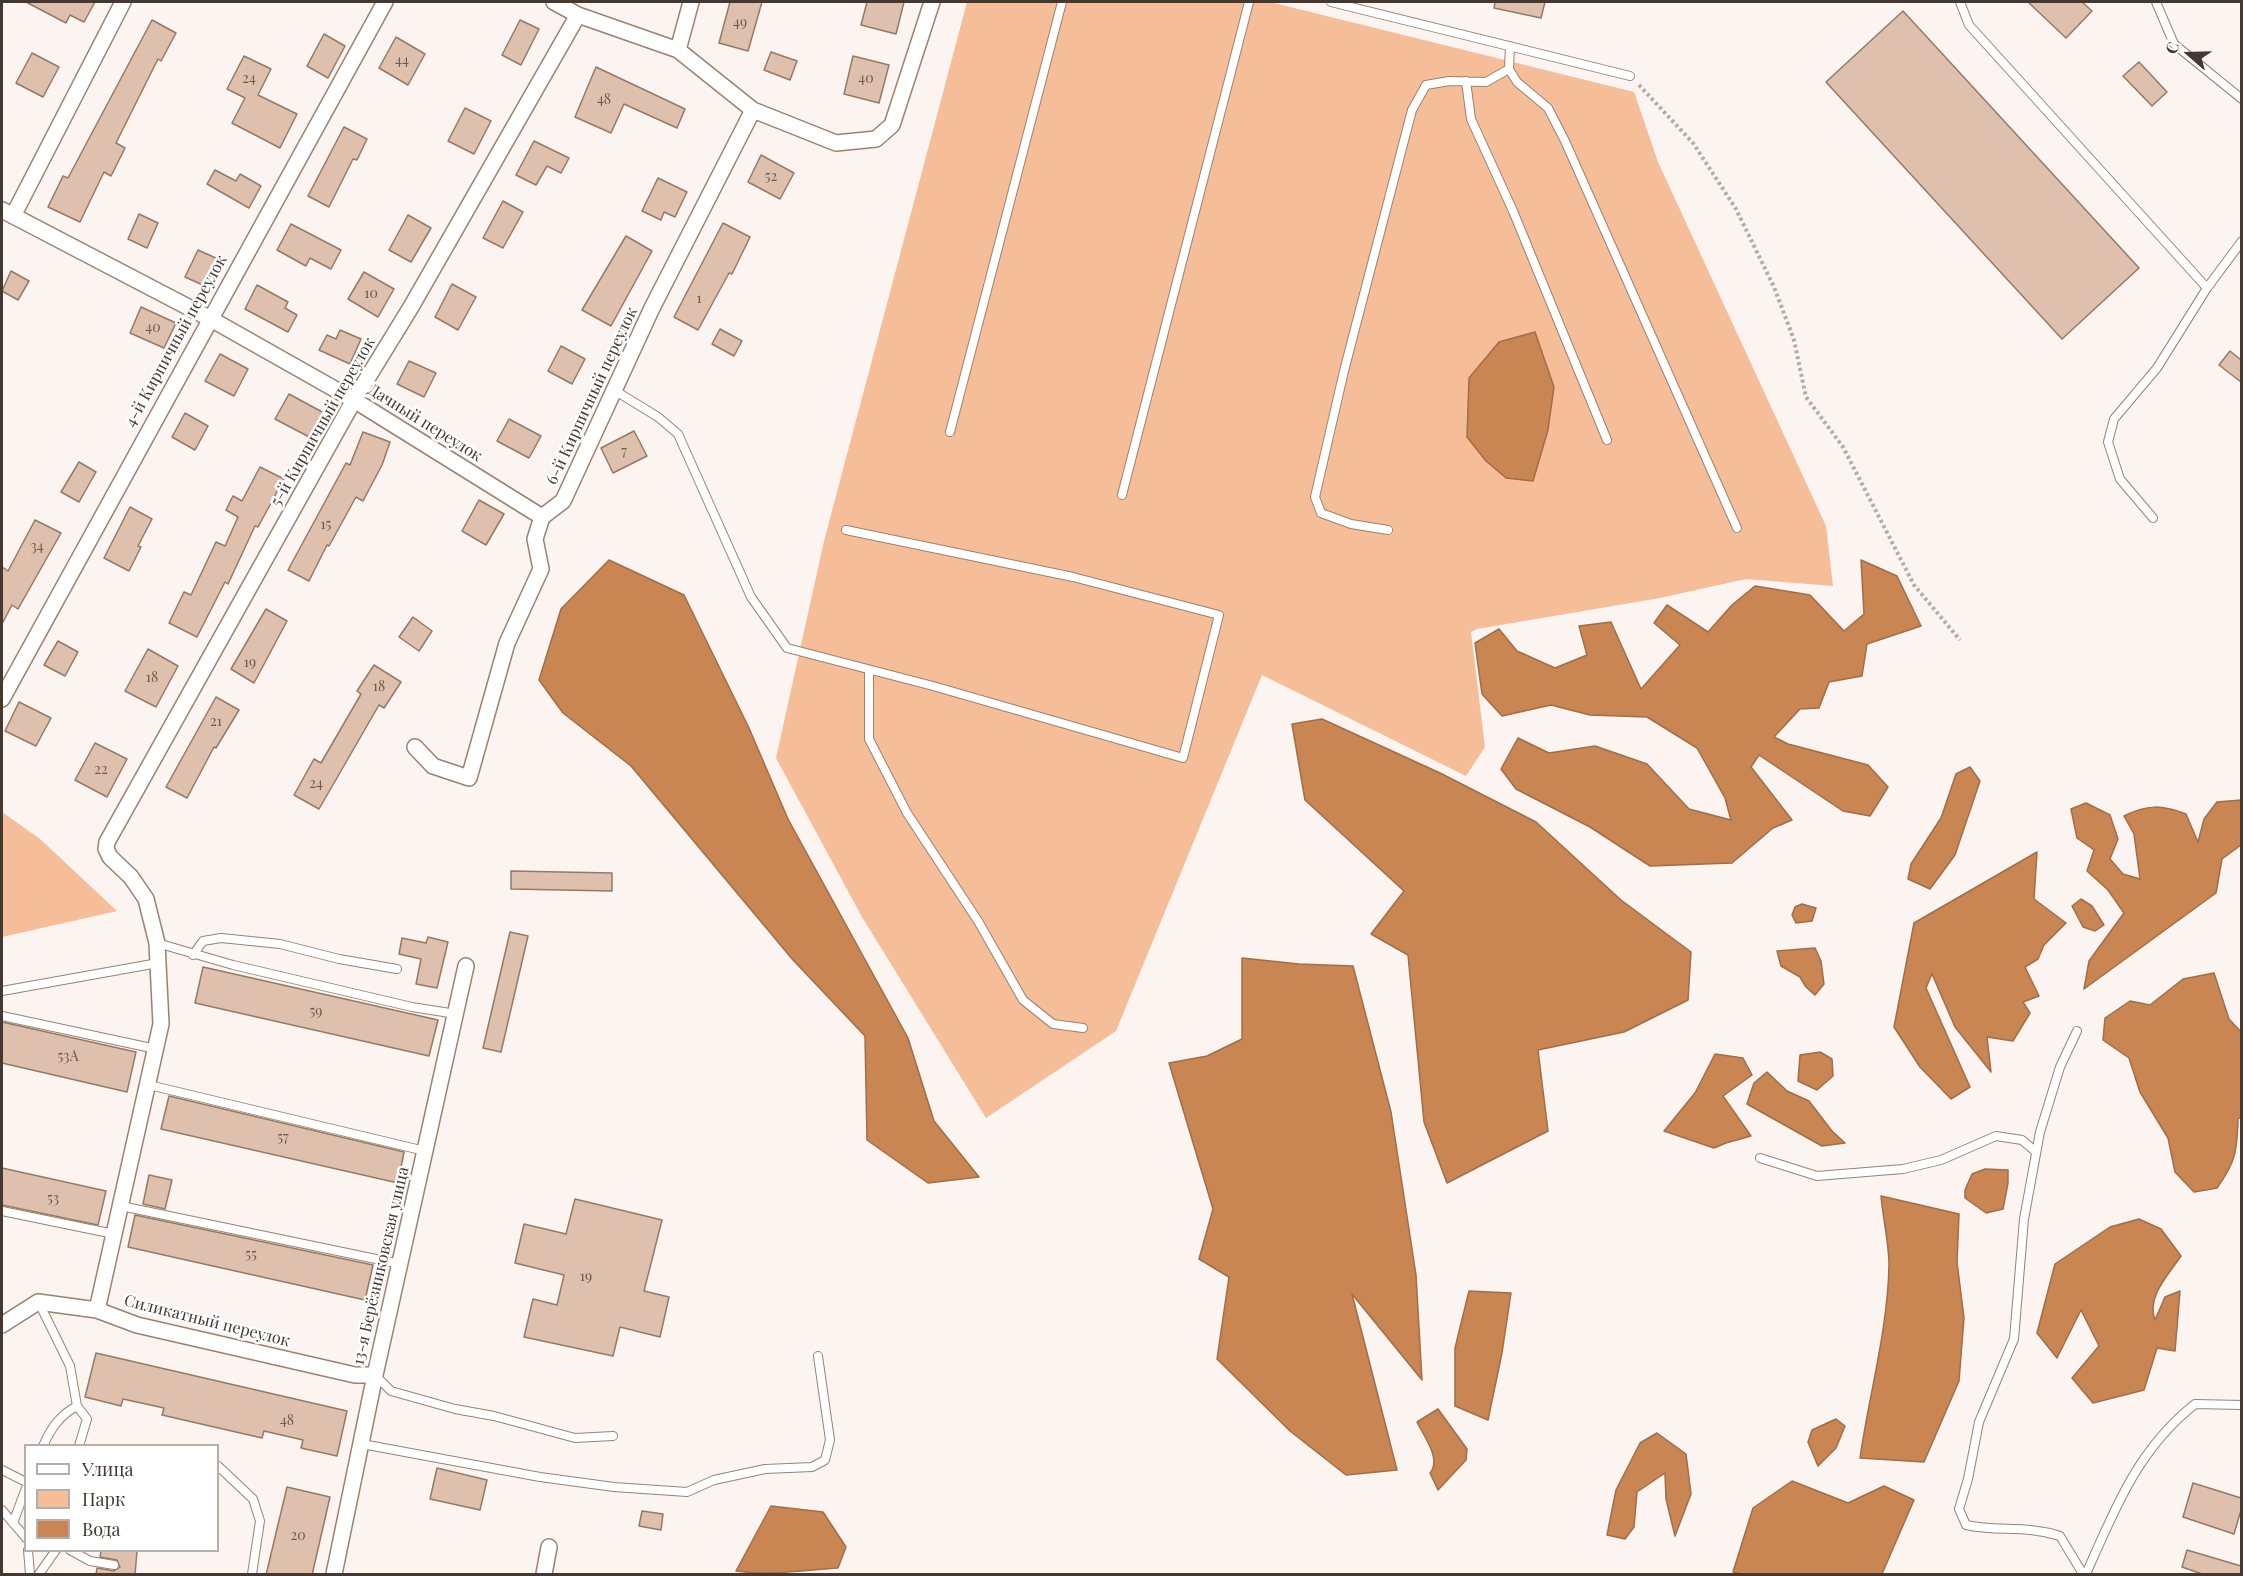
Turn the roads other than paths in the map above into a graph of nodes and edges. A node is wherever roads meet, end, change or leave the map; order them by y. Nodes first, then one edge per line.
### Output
1 (123, 2) edge
2 (385, 2) edge
3 (554, 2) edge
4 (691, 2) edge
5 (932, 2) edge
6 (1062, 2) edge
7 (1249, 2) edge
8 (1331, 2) edge
9 (1960, 2) edge
10 (2156, 2) edge
11 (578, 15) junction
12 (1510, 46) junction
13 (678, 50) junction
14 (1509, 69) junction
15 (1630, 76) road end
16 (1466, 81) junction
17 (2241, 99) edge
18 (753, 110) junction
19 (7, 213) edge
20 (2241, 241) edge
21 (2206, 288) junction
22 (209, 318) junction
23 (614, 390) junction
24 (354, 400) junction
25 (950, 432) dead end
26 (1607, 440) dead end
27 (1122, 495) dead end
28 (542, 517) junction
29 (2152, 519) dead end
30 (1737, 528) dead end
31 (846, 530) dead end
32 (1388, 530) dead end
33 (869, 670) junction
34 (2, 699) edge
35 (415, 747) dead end
36 (157, 944) junction
37 (193, 955) junction
38 (158, 963) junction
39 (466, 966) dead end
40 (397, 969) dead end
41 (2, 991) edge
42 (456, 1014) junction
43 (2, 1016) edge
44 (1083, 1028) dead end
45 (2077, 1031) dead end
46 (156, 1049) junction
47 (149, 1085) junction
48 (425, 1151) junction
49 (2036, 1152) junction
50 (1760, 1158) dead end
51 (121, 1206) junction
52 (2, 1211) edge
53 (114, 1234) junction
54 (400, 1264) junction
55 (39, 1302) junction
56 (97, 1310) junction
57 (2, 1325) edge
58 (818, 1356) dead end
59 (375, 1375) junction
60 (2241, 1405) edge
61 (77, 1406) junction
62 (613, 1436) dead end
63 (44, 1444) edge
64 (80, 1444) edge
65 (362, 1444) junction
66 (219, 1467) edge
67 (2, 1470) edge
68 (24, 1481) edge
69 (24, 1493) edge
70 (2, 1510) edge
71 (13, 1523) junction
72 (24, 1536) edge
73 (549, 1547) dead end
74 (28, 1552) edge
75 (56, 1552) edge
76 (72, 1552) edge
77 (114, 1565) dead end
78 (30, 1575) edge
79 (39, 1575) edge
80 (252, 1575) edge
81 (334, 1575) edge
82 (544, 1575) edge
83 (2084, 1575) edge

1 - 19 street
2 - 22 street, 4-й Кирпичный переулок
3 - 11 street
4 - 13 street
5 - 18 street
6 - 25 lane
7 - 27 lane
8 - 12 lane
9 - 21 lane
10 - 17 lane
11 - 13 street
11 - 24 street, 5-й Кирпичный переулок
12 - 14 lane
12 - 15 lane
13 - 18 street
14 - 16 lane
14 - 30 lane
16 - 26 lane
16 - 32 lane
18 - 23 street, 6-й Кирпичный переулок
19 - 22 street, Дачный переулок
20 - 21 lane
21 - 29 lane
22 - 24 street, Дачный переулок
22 - 34 street, 4-й Кирпичный переулок
23 - 28 street, 6-й Кирпичный переулок
23 - 33 lane
24 - 28 street, Дачный переулок
24 - 36 street, 5-й Кирпичный переулок
28 - 35 street
31 - 33 lane
33 - 44 lane
36 - 37 lane
36 - 38 street
37 - 40 lane
37 - 42 lane
38 - 41 lane
38 - 46 street
39 - 42 street, 13-я Берёзниковская улица
42 - 48 street, 13-я Берёзниковская улица
43 - 46 lane
45 - 49 lane
46 - 47 street
47 - 48 lane
47 - 51 street
48 - 54 street, 13-я Берёзниковская улица
49 - 50 lane
49 - 83 lane
51 - 53 street
51 - 54 lane
52 - 53 lane
53 - 56 street
54 - 59 street, 13-я Берёзниковская улица
55 - 56 street, Силикатный переулок
55 - 57 street
55 - 61 lane
56 - 59 street, Силикатный переулок
58 - 65 lane
59 - 62 lane
59 - 65 street, 13-я Берёзниковская улица
60 - 83 lane
61 - 63 lane
61 - 64 lane
65 - 81 street, 13-я Берёзниковская улица
66 - 80 lane
67 - 68 lane
69 - 71 lane
70 - 71 lane
71 - 72 lane
73 - 82 street
74 - 78 lane
75 - 79 lane
76 - 77 lane

